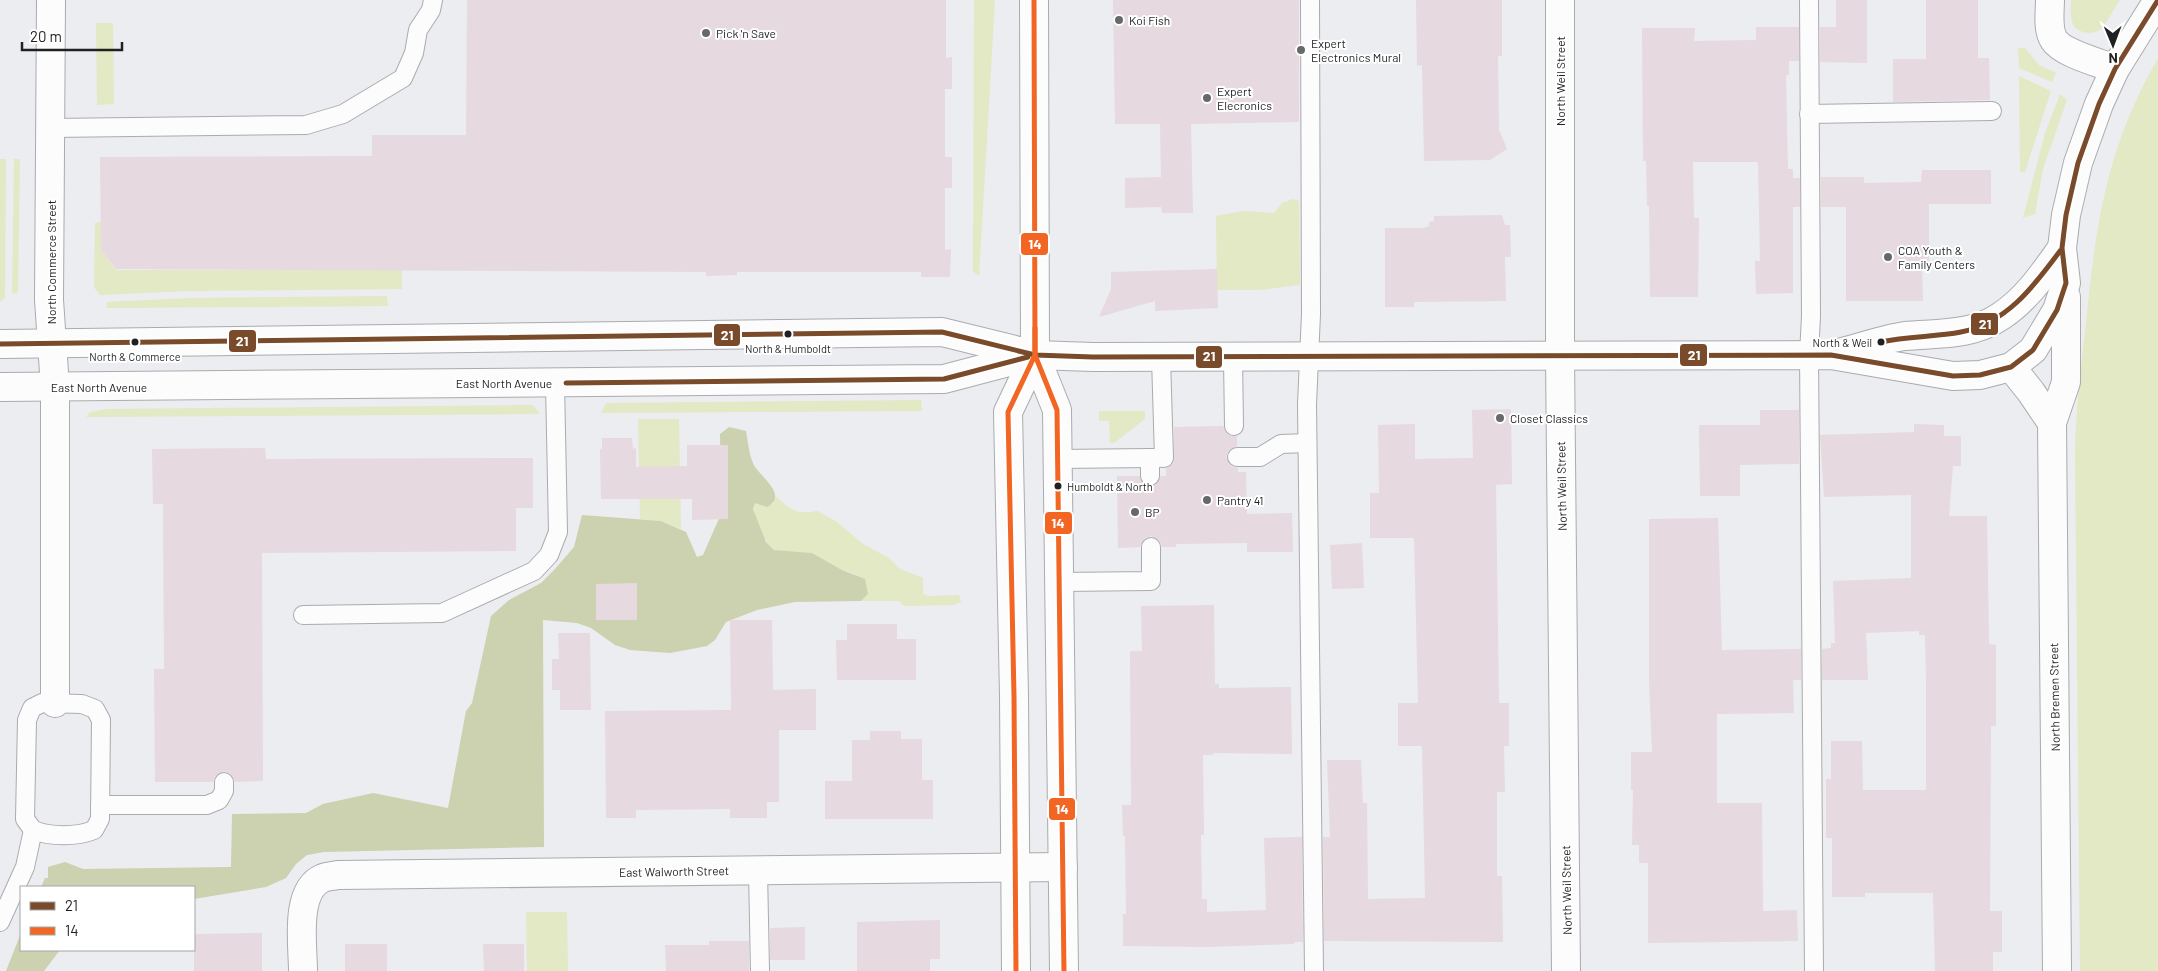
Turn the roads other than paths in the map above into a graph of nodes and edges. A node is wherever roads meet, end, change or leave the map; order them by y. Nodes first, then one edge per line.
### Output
1 (51, 0) edge
2 (433, 0) edge
3 (1034, 0) edge
4 (1310, 0) edge
5 (1560, 0) edge
6 (1810, 0) edge
7 (2050, 0) edge
8 (2158, 0) edge
9 (2115, 69) junction
10 (1992, 111) dead end
11 (1809, 114) junction
12 (51, 128) junction
13 (2062, 248) junction
14 (2066, 284) junction
15 (420, 341) junction
16 (0, 344) edge
17 (52, 344) junction
18 (1035, 355) junction
19 (1820, 355) junction
20 (1560, 356) junction
21 (1161, 358) junction
22 (1233, 358) junction
23 (1310, 358) junction
24 (2011, 367) junction
25 (555, 383) junction
26 (420, 384) junction
27 (0, 387) edge
28 (55, 387) junction
29 (2052, 423) junction
30 (1234, 426) dead end
31 (1308, 443) junction
32 (1237, 457) dead end
33 (1160, 458) junction
34 (1058, 459) junction
35 (1150, 476) dead end
36 (1151, 547) dead end
37 (1060, 582) junction
38 (304, 615) dead end
39 (56, 704) junction
40 (224, 782) dead end
41 (100, 805) junction
42 (33, 830) junction
43 (1063, 867) junction
44 (1015, 868) junction
45 (758, 870) junction
46 (0, 922) edge
47 (303, 971) edge
48 (760, 971) edge
49 (1016, 971) edge
50 (1064, 971) edge
51 (1314, 971) edge
52 (1566, 971) edge
53 (1814, 971) edge
54 (2057, 971) edge

1 - 12 main road, North Commerce Street
2 - 12 lane
3 - 18 main road
4 - 23 lane
5 - 20 main road, North Weil Street
6 - 11 lane
7 - 9 main road
8 - 9 main road, East North Avenue
9 - 13 main road, East North Avenue
10 - 11 lane
11 - 19 lane
12 - 17 main road, North Commerce Street
13 - 14 main road, East North Avenue
13 - 19 main road, East North Avenue
14 - 24 main road, East North Avenue
14 - 29 main road
15 - 17 main road, East North Avenue
15 - 18 main road, East North Avenue
15 - 26 main road
16 - 17 main road, East North Avenue
17 - 28 main road, North Commerce Street
18 - 21 main road, East North Avenue
18 - 25 main road, East North Avenue
18 - 34 main road
18 - 44 main road
19 - 20 main road, East North Avenue
19 - 24 main road, East North Avenue
19 - 53 lane
20 - 23 main road, East North Avenue
20 - 52 main road, North Weil Street
21 - 22 main road, East North Avenue
21 - 33 lane
22 - 23 main road, East North Avenue
22 - 30 lane
23 - 31 lane
24 - 29 main road
25 - 26 main road, East North Avenue
25 - 38 lane
26 - 28 main road, East North Avenue
27 - 28 main road, East North Avenue
28 - 39 main road, North Commerce Street
29 - 54 main road, North Bremen Street
31 - 32 lane
31 - 51 lane
33 - 34 lane
33 - 35 lane
34 - 37 main road
36 - 37 lane
37 - 43 main road
39 - 41 lane
39 - 42 lane
40 - 41 lane
41 - 42 lane
42 - 46 lane
43 - 44 main road, East Walworth Street
43 - 50 main road
44 - 45 main road, East Walworth Street
44 - 49 main road
45 - 47 main road, East Walworth Street
45 - 48 lane

